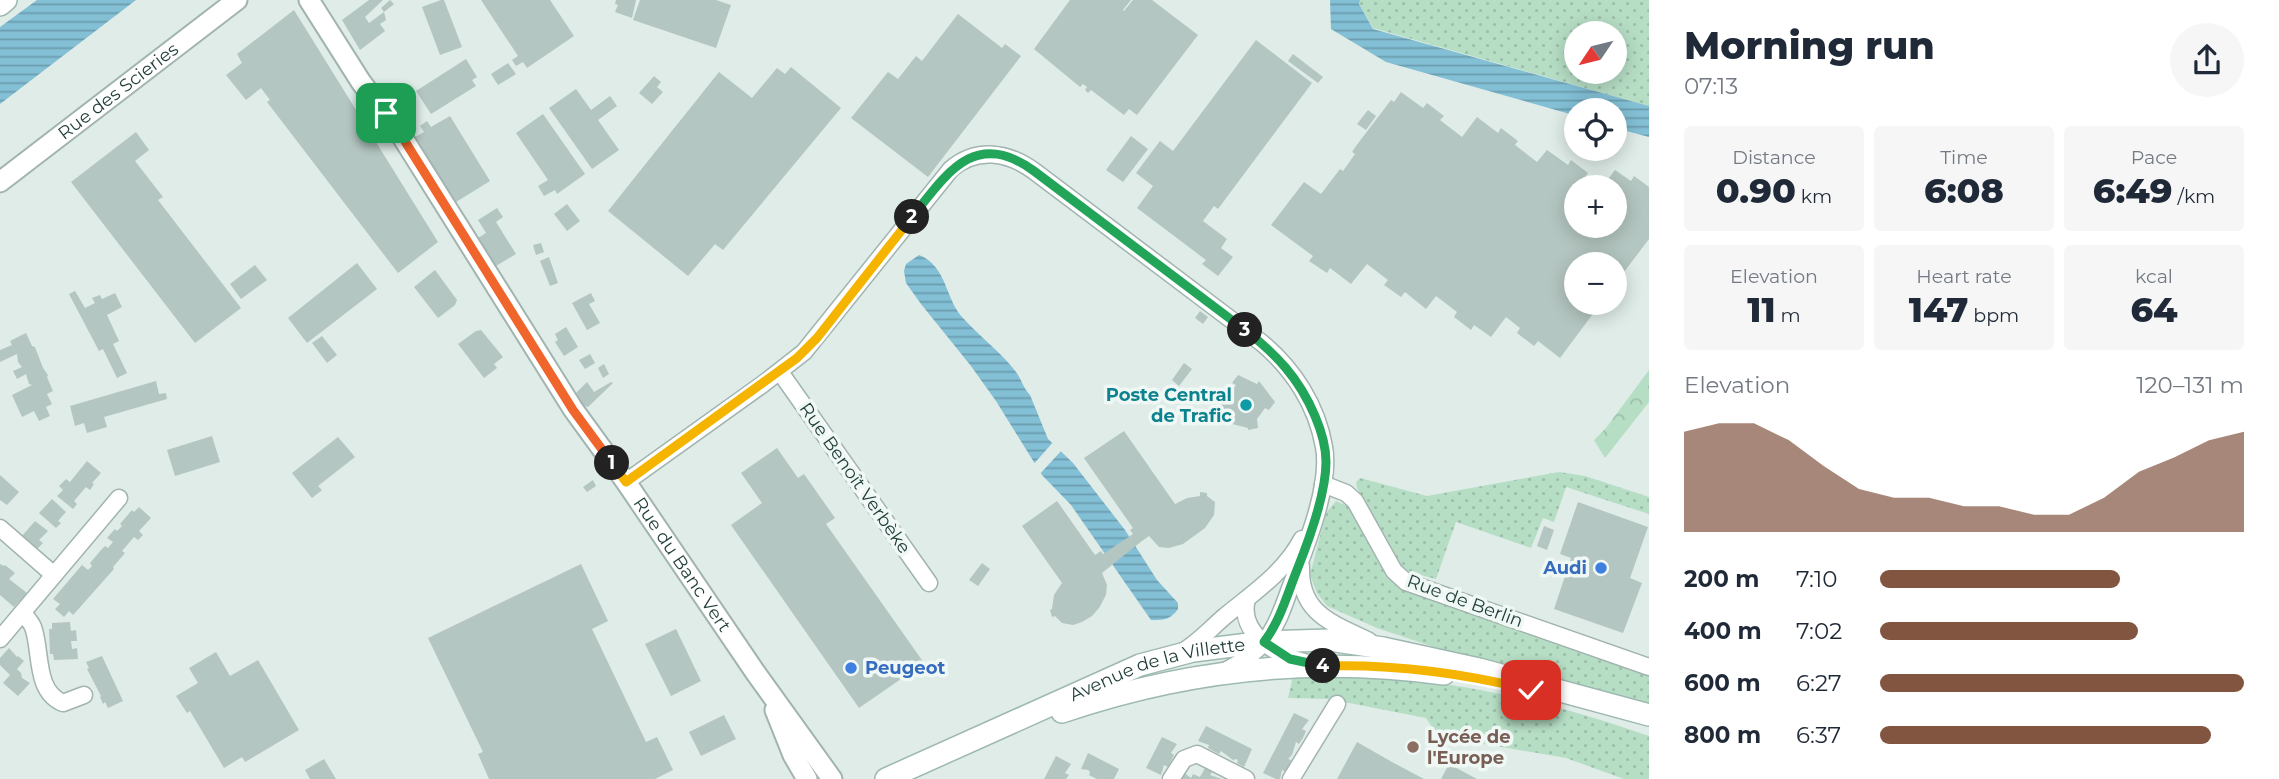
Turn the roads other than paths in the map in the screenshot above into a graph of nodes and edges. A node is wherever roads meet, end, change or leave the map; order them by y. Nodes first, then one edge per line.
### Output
1 (6, 0) edge
2 (237, 0) edge
3 (309, 0) edge
4 (0, 5) edge
5 (0, 182) edge
6 (780, 372) junction
7 (626, 482) junction
8 (1323, 484) junction
9 (119, 498) dead end
10 (1316, 512) junction
11 (0, 528) edge
12 (1301, 560) junction
13 (54, 575) junction
14 (929, 583) dead end
15 (1247, 599) junction
16 (23, 613) junction
17 (0, 639) edge
18 (1264, 642) junction
19 (1382, 648) junction
20 (1180, 653) junction
21 (1323, 666) junction
22 (1649, 667) edge
23 (755, 672) junction
24 (1218, 674) junction
25 (84, 695) dead end
26 (772, 703) junction
27 (1337, 704) dead end
28 (1649, 715) edge
29 (1649, 726) edge
30 (807, 779) edge
31 (820, 779) edge
32 (832, 779) edge
33 (886, 779) edge
34 (913, 779) edge
35 (1171, 779) edge
36 (1246, 779) edge
37 (1291, 779) edge

1 - 4 main road
2 - 5 street, Rue des Scieries
3 - 7 street, Rue du Banc Vert
6 - 7 street
6 - 8 street
6 - 14 street, Rue Benoît Verbèke
7 - 23 street, Rue du Banc Vert
8 - 10 street
8 - 22 street, Rue de Berlin
9 - 13 street
10 - 12 street
10 - 15 street
11 - 13 street
12 - 18 street
12 - 19 street
13 - 16 street
15 - 18 street
15 - 20 street
16 - 17 street
16 - 25 street
18 - 19 main road, Avenue de la Villette
18 - 20 main road, Avenue de la Villette
18 - 21 street
18 - 24 street
19 - 28 main road, Avenue de la Villette
20 - 33 main road, Avenue de la Villette
21 - 24 main road, Avenue de la Villette
21 - 29 main road, Avenue de la Villette
23 - 26 street, Rue du Banc Vert
23 - 32 street, Rue du Banc Vert
24 - 34 main road, Avenue de la Villette
26 - 30 street, Rue du Banc Vert
26 - 31 street, Rue du Banc Vert
27 - 37 street
35 - 36 street

